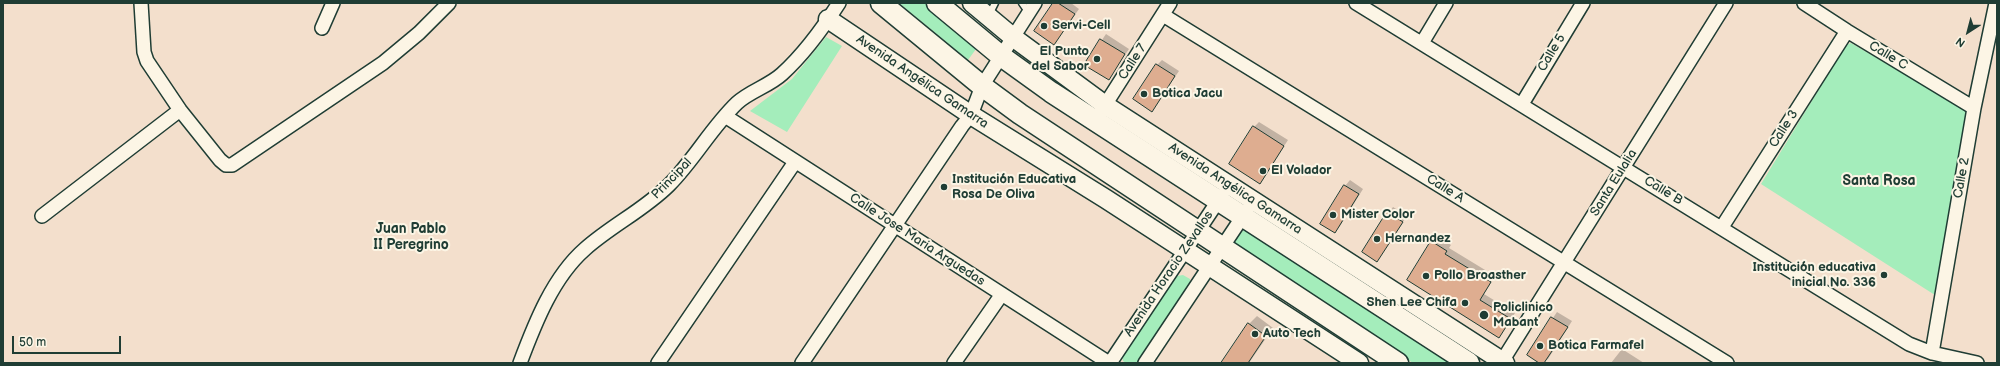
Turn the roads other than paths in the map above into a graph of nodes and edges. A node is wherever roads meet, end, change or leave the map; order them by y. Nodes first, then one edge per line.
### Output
1 (141, 3) edge
2 (333, 3) edge
3 (449, 3) edge
4 (838, 3) edge
5 (881, 3) edge
6 (937, 3) edge
7 (972, 3) edge
8 (1170, 3) edge
9 (1356, 3) edge
10 (1446, 3) edge
11 (1583, 3) edge
12 (1726, 3) edge
13 (1804, 3) edge
14 (1996, 3) edge
15 (1029, 6) edge
16 (992, 10) edge
17 (1162, 16) junction
18 (828, 19) junction
19 (322, 28) dead end
20 (1847, 31) junction
21 (1014, 38) junction
22 (1422, 43) junction
23 (1001, 56) junction
24 (982, 86) junction
25 (1522, 104) junction
26 (1105, 105) junction
27 (1974, 108) junction
28 (180, 110) junction
29 (971, 115) junction
30 (725, 116) junction
31 (1095, 122) junction
32 (795, 162) junction
33 (1624, 167) junction
34 (1223, 193) junction
35 (1248, 208) junction
36 (42, 216) dead end
37 (896, 226) junction
38 (1722, 227) junction
39 (1198, 232) junction
40 (1222, 248) junction
41 (1186, 251) junction
42 (1565, 263) junction
43 (1210, 266) junction
44 (1002, 294) junction
45 (1932, 353) junction
46 (1503, 362) edge
47 (520, 363) edge
48 (658, 363) edge
49 (802, 363) edge
50 (954, 363) edge
51 (1110, 363) edge
52 (1145, 363) edge
53 (1359, 363) edge
54 (1398, 363) edge
55 (1469, 363) edge
56 (1727, 363) edge
57 (1977, 363) edge

1 - 28 street
2 - 19 street
3 - 28 street
4 - 18 street, Principal
5 - 24 main road
6 - 23 main road, Avenida Angélica Gamarra
7 - 16 street, Avenida Angélica Gamarra
8 - 17 street, Calle 7
9 - 22 street, Calle B
10 - 22 street
11 - 25 street, Calle 5
12 - 33 street, Santa Eulalia
13 - 20 street, Calle C
14 - 27 street, Calle 2
15 - 21 street
16 - 21 street, Avenida Angélica Gamarra
17 - 26 street, Calle 7
17 - 42 street, Calle A
18 - 29 street, Avenida Angélica Gamarra
18 - 30 street, Principal
20 - 27 street, Calle C
20 - 38 street, Calle 3
21 - 23 street
21 - 26 street, Avenida Angélica Gamarra
22 - 25 street, Calle B
23 - 24 street
23 - 31 main road, Avenida Angélica Gamarra
24 - 29 street
24 - 39 main road
25 - 33 street, Calle B
26 - 31 street, Calle 7
26 - 34 street, Avenida Angélica Gamarra
27 - 45 street, Calle 2
28 - 36 street
29 - 37 street
29 - 41 street, Avenida Angélica Gamarra
30 - 32 street, Calle Jose Maria Arguedas
30 - 47 street, Principal
31 - 34 main road, Avenida Angélica Gamarra
32 - 37 street, Calle Jose Maria Arguedas
32 - 48 street
33 - 38 street, Calle B
33 - 42 street, Santa Eulalia
34 - 35 main road, Avenida Angélica Gamarra
34 - 39 street, Avenida Horacio Zevallos
35 - 40 street
35 - 46 street, Avenida Angélica Gamarra
35 - 55 main road, Avenida Angélica Gamarra
37 - 44 street, Calle Jose Maria Arguedas
37 - 49 street
38 - 45 street, Calle B
39 - 40 main road
39 - 41 street, Avenida Horacio Zevallos
40 - 43 street
40 - 54 main road
41 - 43 street, Avenida Angélica Gamarra
41 - 51 street, Avenida Horacio Zevallos
42 - 46 street, Santa Eulalia
42 - 56 street, Calle A
43 - 52 street
43 - 53 street, Avenida Angélica Gamarra
44 - 50 street
44 - 51 street, Calle Jose Maria Arguedas
45 - 57 street, Calle B

